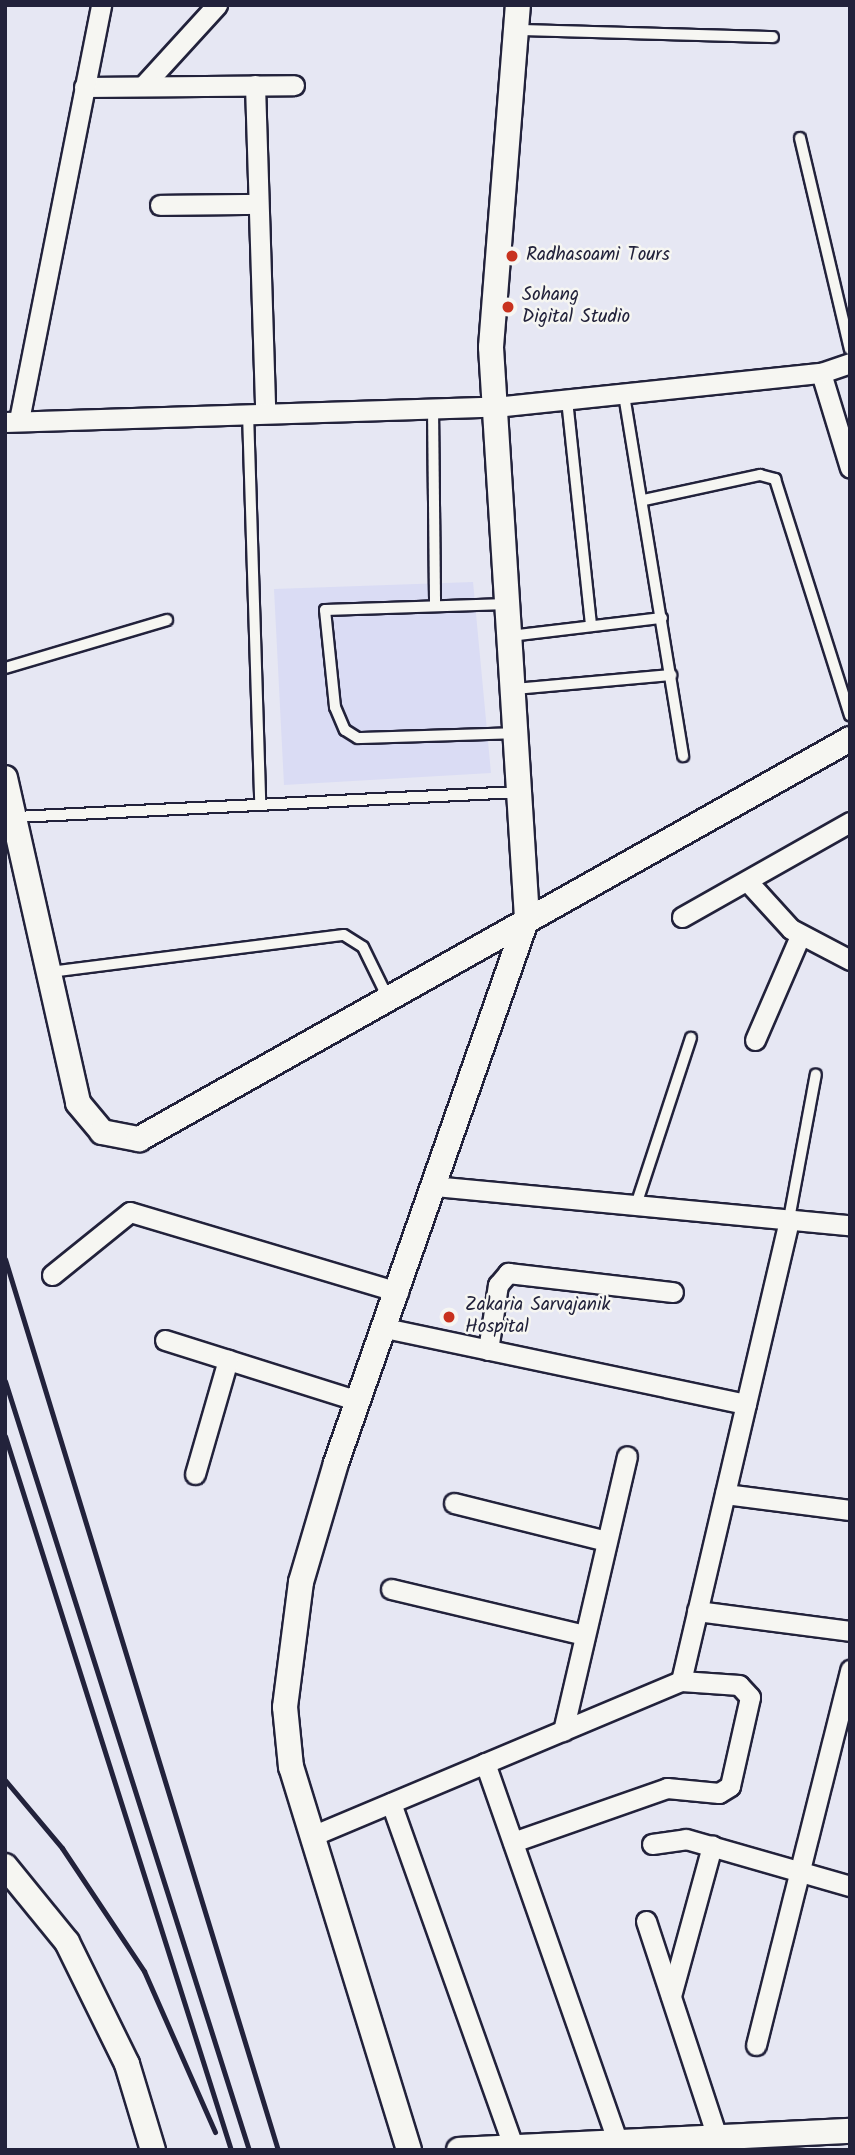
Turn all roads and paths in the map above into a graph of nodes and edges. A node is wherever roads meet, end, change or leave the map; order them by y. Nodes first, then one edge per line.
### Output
1 (101, 5) edge
2 (217, 5) edge
3 (517, 17) edge
4 (773, 37) dead end
5 (255, 85) junction
6 (294, 85) dead end
7 (142, 86) junction
8 (85, 87) junction
9 (800, 138) dead end
10 (258, 204) junction
11 (160, 205) dead end
12 (850, 349) edge
13 (850, 363) edge
14 (821, 373) junction
15 (624, 395) junction
16 (567, 400) junction
17 (433, 404) junction
18 (495, 407) junction
19 (256, 411) junction
20 (12, 421) edge
21 (850, 468) edge
22 (644, 500) junction
23 (435, 604) junction
24 (507, 604) junction
25 (662, 618) junction
26 (167, 620) dead end
27 (591, 626) junction
28 (509, 636) junction
29 (5, 668) edge
30 (671, 675) junction
31 (512, 690) junction
32 (850, 715) edge
33 (515, 733) junction
34 (850, 739) edge
35 (683, 756) dead end
36 (5, 778) edge
37 (519, 792) junction
38 (260, 801) junction
39 (15, 817) junction
40 (850, 822) edge
41 (749, 883) junction
42 (682, 917) dead end
43 (527, 918) junction
44 (800, 936) junction
45 (850, 960) edge
46 (49, 972) junction
47 (388, 999) junction
48 (691, 1038) dead end
49 (755, 1040) dead end
50 (816, 1074) dead end
51 (434, 1186) junction
52 (636, 1205) junction
53 (789, 1219) junction
54 (850, 1225) edge
55 (52, 1275) dead end
56 (398, 1292) junction
57 (673, 1292) dead end
58 (385, 1328) junction
59 (165, 1340) dead end
60 (488, 1350) junction
61 (228, 1360) junction
62 (358, 1401) junction
63 (746, 1404) junction
64 (627, 1456) dead end
65 (195, 1474) dead end
66 (725, 1494) junction
67 (454, 1503) dead end
68 (850, 1510) edge
69 (606, 1541) junction
70 (391, 1589) dead end
71 (697, 1611) junction
72 (850, 1631) edge
73 (584, 1635) junction
74 (850, 1670) edge
75 (681, 1681) junction
76 (563, 1731) junction
77 (485, 1763) junction
78 (391, 1803) junction
79 (312, 1836) junction
80 (513, 1842) junction
81 (652, 1844) dead end
82 (712, 1846) junction
83 (5, 1866) edge
84 (796, 1870) junction
85 (850, 1886) edge
86 (646, 1922) dead end
87 (671, 1996) junction
88 (756, 2045) dead end
89 (850, 2131) edge
90 (716, 2134) junction
91 (617, 2140) junction
92 (513, 2146) junction
93 (153, 2150) edge
94 (409, 2150) edge
95 (459, 2150) edge

1 - 8 street
2 - 7 street
3 - 4 lane
3 - 18 street
5 - 6 street
5 - 7 street
5 - 10 street
7 - 8 street
8 - 20 street
9 - 12 lane
10 - 11 street
10 - 19 street
13 - 14 street
14 - 15 street
14 - 21 street
15 - 16 street
15 - 22 lane
16 - 18 street
16 - 27 lane
17 - 18 street
17 - 19 street
17 - 23 lane
18 - 24 street
19 - 20 street
19 - 38 lane
22 - 25 lane
22 - 32 lane
23 - 24 lane
23 - 33 lane
24 - 28 street
25 - 27 lane
25 - 30 lane
26 - 29 lane
27 - 28 lane
28 - 31 street
30 - 31 lane
30 - 35 lane
31 - 33 street
33 - 37 street
34 - 43 street
36 - 39 street
37 - 38 lane
37 - 43 street
38 - 39 lane
39 - 46 street
40 - 41 street
41 - 42 street
41 - 44 street
43 - 47 street
43 - 51 street
44 - 45 street
44 - 49 street
46 - 47 lane
46 - 47 street
48 - 52 lane
50 - 53 lane
51 - 52 street
51 - 56 street
52 - 53 street
53 - 54 street
53 - 63 street
55 - 56 street
56 - 58 street
57 - 60 street
58 - 60 street
58 - 62 street
59 - 61 street
60 - 63 street
61 - 62 street
61 - 65 street
62 - 79 street
63 - 66 street
64 - 69 street
66 - 68 street
66 - 71 street
67 - 69 street
69 - 73 street
70 - 73 street
71 - 72 street
71 - 75 street
73 - 76 street
74 - 84 street
75 - 76 street
75 - 80 street
76 - 77 street
77 - 78 street
77 - 80 street
78 - 79 street
78 - 92 street
79 - 94 street
80 - 91 street
81 - 82 street
82 - 84 street
82 - 87 street
83 - 93 street
84 - 85 street
84 - 88 street
86 - 87 street
87 - 90 street
89 - 90 street
90 - 91 street
91 - 92 street
92 - 95 street

